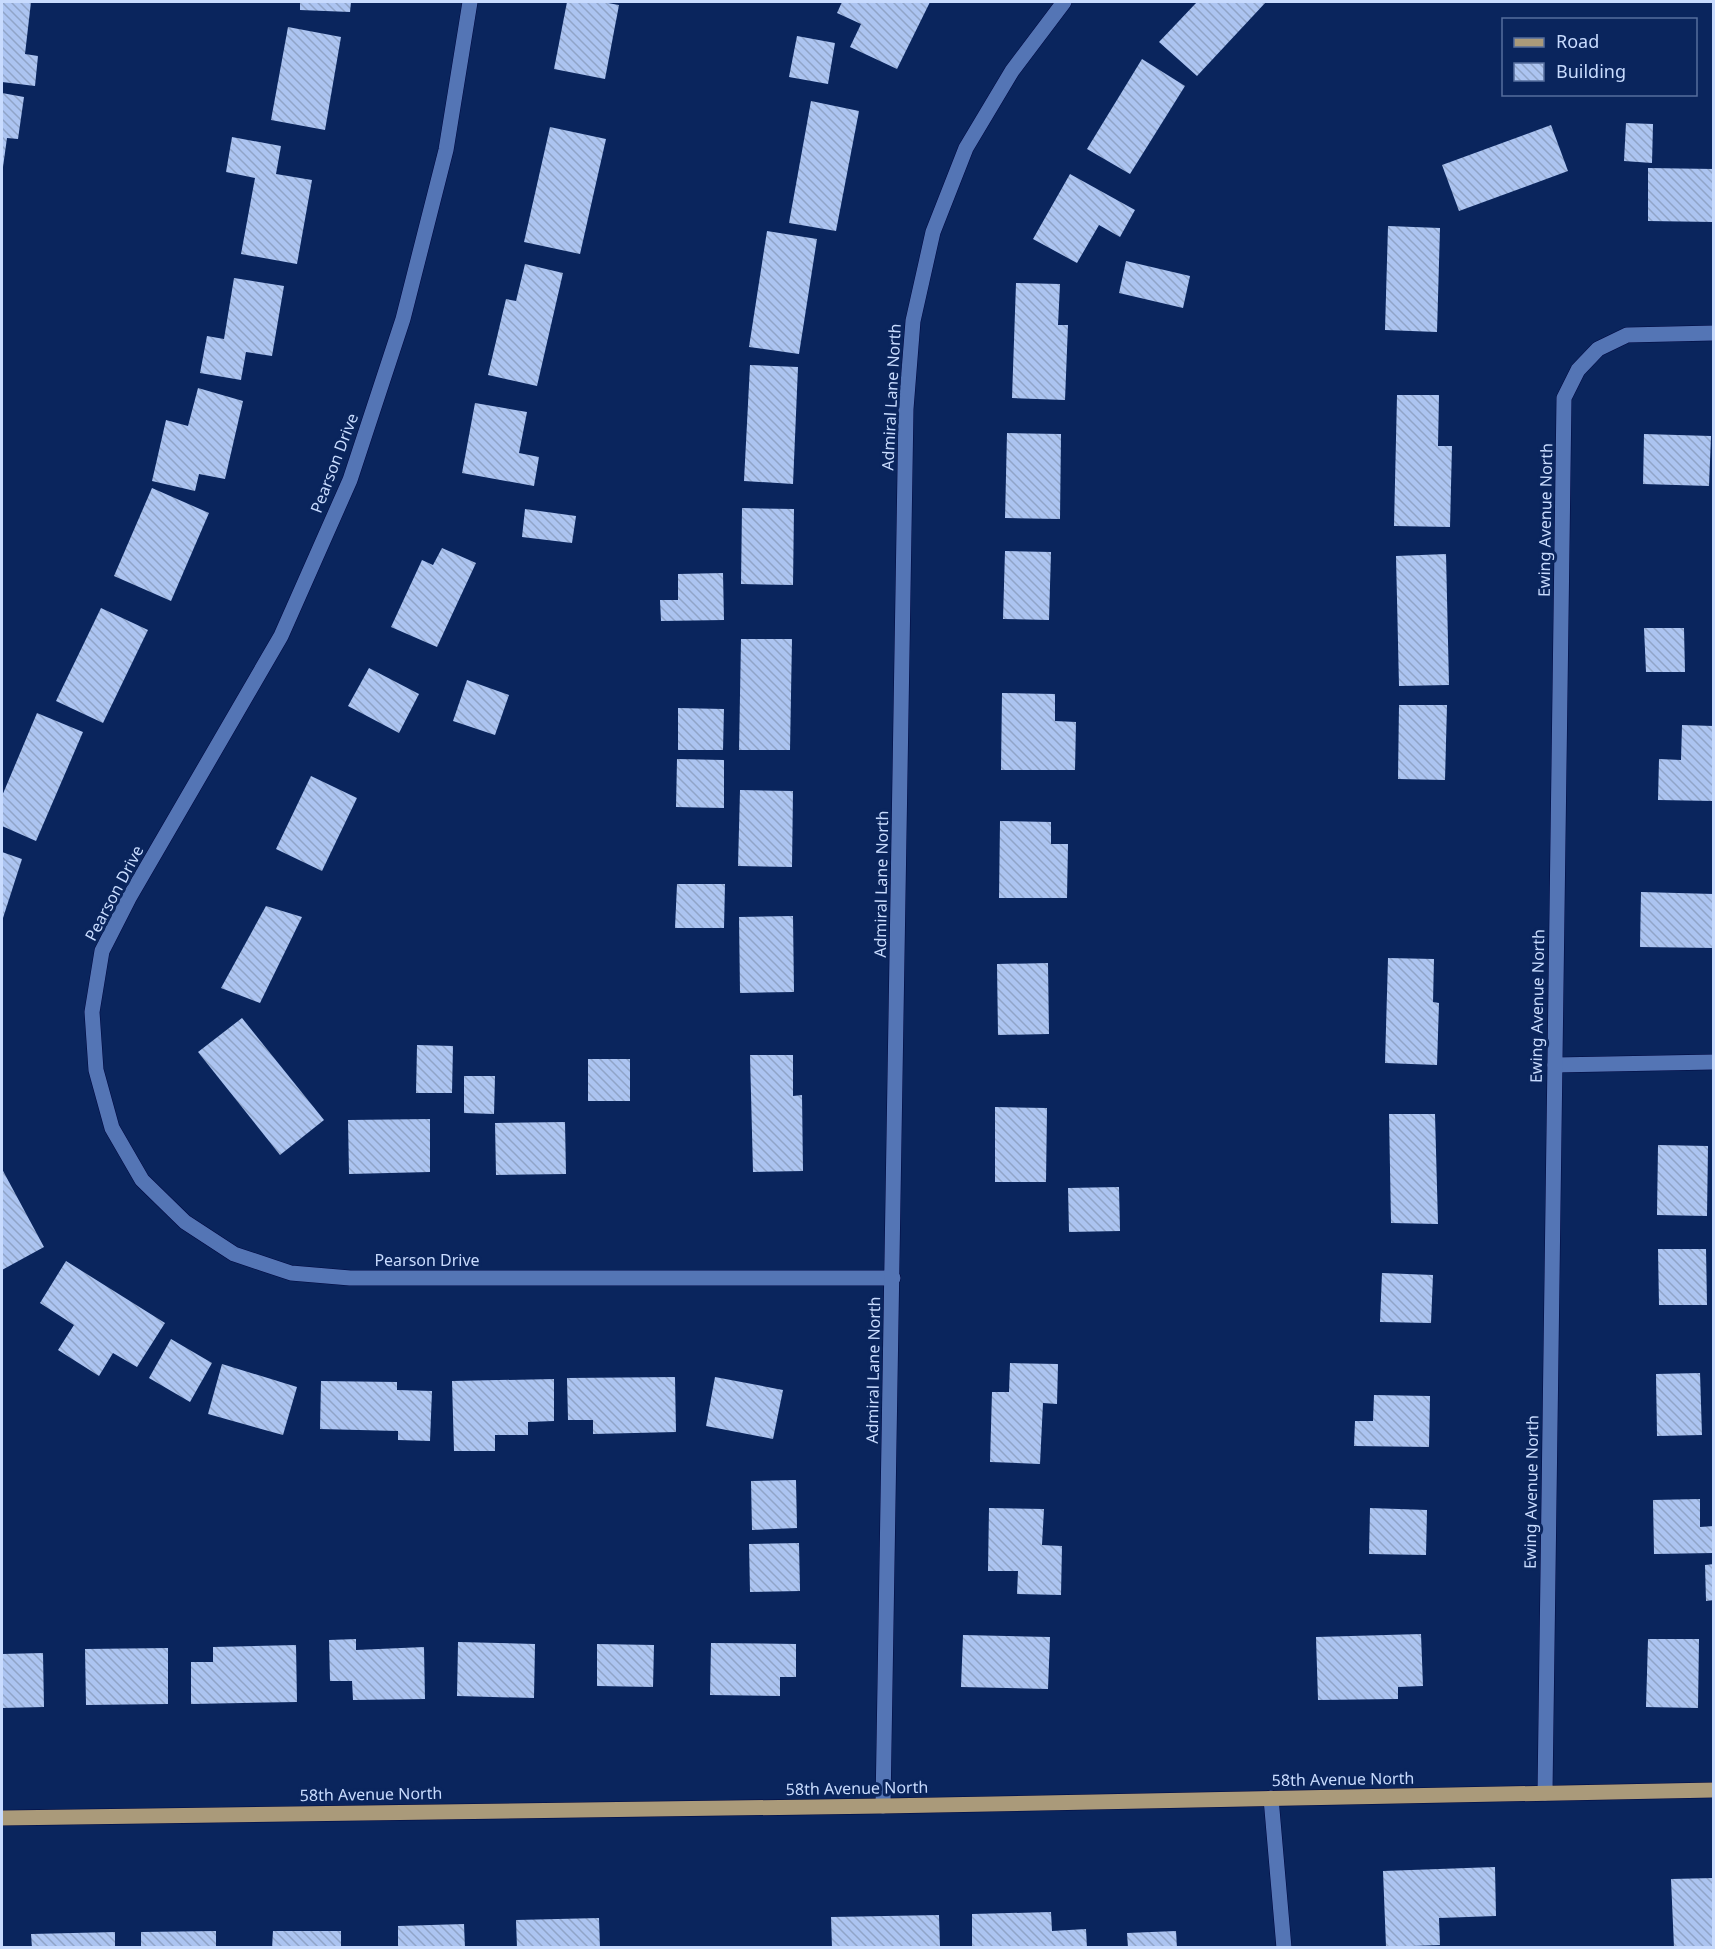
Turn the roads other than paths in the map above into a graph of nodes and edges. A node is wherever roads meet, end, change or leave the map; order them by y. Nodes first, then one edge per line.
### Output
1 (470, 2) edge
2 (1064, 2) edge
3 (1713, 333) edge
4 (1713, 1062) edge
5 (1554, 1065) junction
6 (893, 1278) junction
7 (1713, 1790) edge
8 (1545, 1793) junction
9 (1271, 1798) junction
10 (883, 1806) junction
11 (2, 1818) edge
12 (1284, 1947) edge

1 - 6 street, Pearson Drive
2 - 6 street, Admiral Lane North
3 - 5 street, Ewing Avenue North
4 - 5 street
5 - 8 street, Ewing Avenue North
6 - 10 street, Admiral Lane North
7 - 8 main road, 58th Avenue North
8 - 9 main road, 58th Avenue North
9 - 10 main road, 58th Avenue North
9 - 12 street
10 - 11 main road, 58th Avenue North

